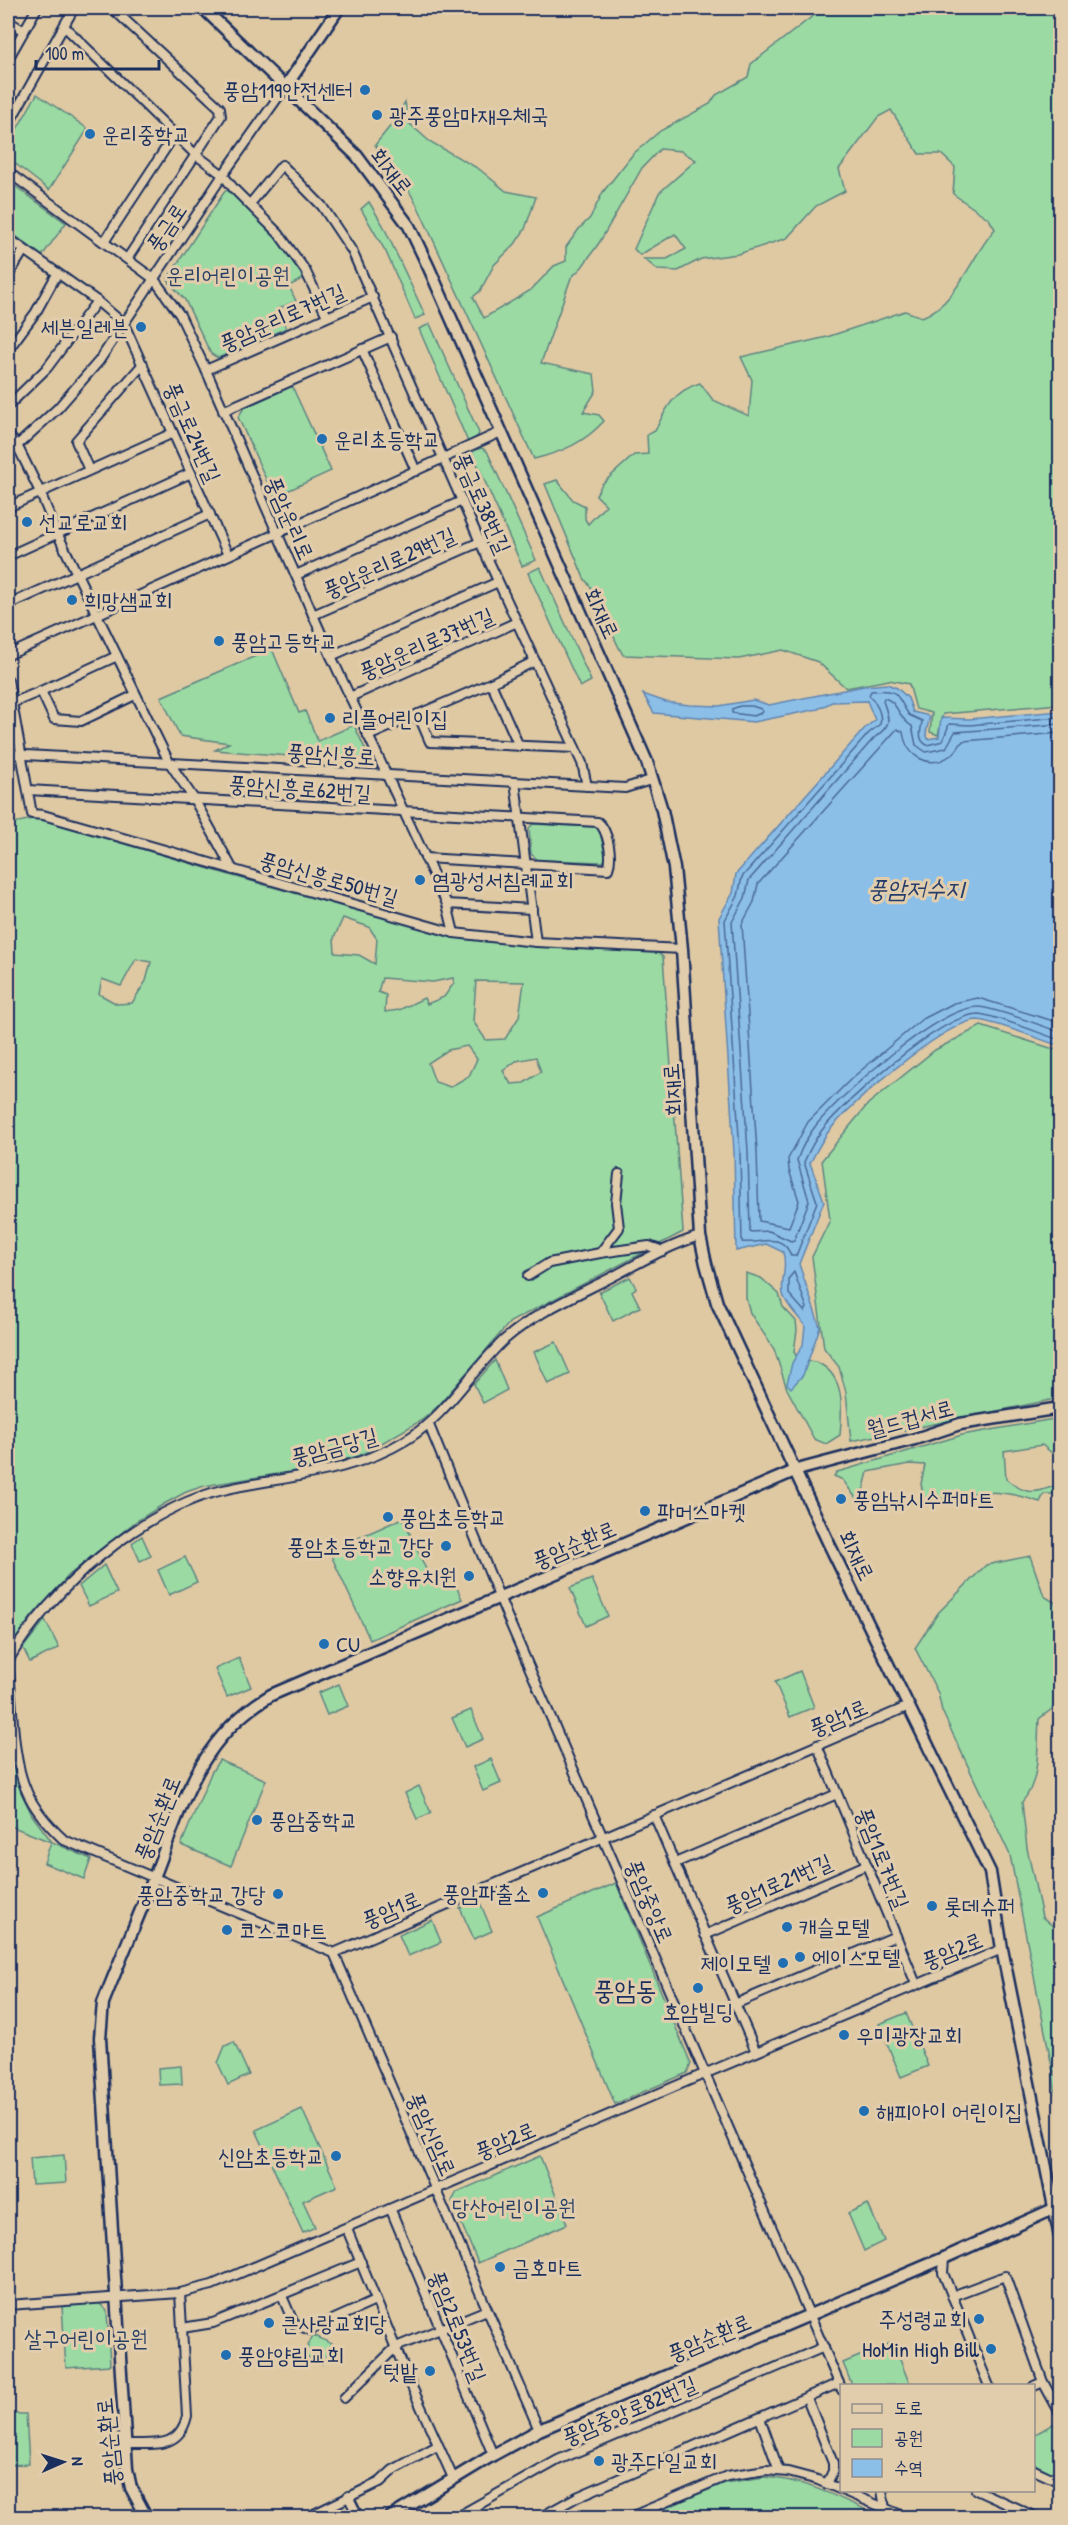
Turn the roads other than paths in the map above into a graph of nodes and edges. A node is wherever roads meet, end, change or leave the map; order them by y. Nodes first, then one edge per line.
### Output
1 (37, 8) edge
2 (74, 8) edge
3 (112, 8) edge
4 (203, 8) edge
5 (339, 8) edge
6 (8, 21) edge
7 (64, 26) junction
8 (24, 31) junction
9 (8, 58) edge
10 (286, 86) junction
11 (8, 125) edge
12 (175, 134) junction
13 (195, 154) junction
14 (8, 172) edge
15 (223, 175) junction
16 (250, 204) junction
17 (8, 237) edge
18 (104, 242) junction
19 (24, 250) junction
20 (127, 259) junction
21 (57, 274) junction
22 (8, 276) edge
23 (154, 279) junction
24 (373, 297) junction
25 (97, 301) junction
26 (327, 316) junction
27 (124, 324) junction
28 (390, 337) junction
29 (362, 349) junction
30 (8, 350) edge
31 (143, 364) junction
32 (206, 370) junction
33 (8, 406) edge
34 (224, 411) junction
35 (501, 432) junction
36 (173, 433) junction
37 (8, 435) edge
38 (17, 446) junction
39 (8, 454) edge
40 (443, 459) junction
41 (89, 470) junction
42 (416, 471) junction
43 (191, 473) junction
44 (40, 492) junction
45 (462, 501) junction
46 (8, 507) edge
47 (210, 514) junction
48 (57, 533) junction
49 (277, 533) junction
50 (480, 542) junction
51 (228, 555) junction
52 (8, 556) edge
53 (77, 572) junction
54 (296, 575) junction
55 (498, 582) junction
56 (8, 605) edge
57 (97, 614) junction
58 (313, 615) junction
59 (517, 622) junction
60 (8, 655) edge
61 (117, 656) junction
62 (332, 656) junction
63 (535, 661) junction
64 (8, 680) edge
65 (491, 682) junction
66 (41, 691) junction
67 (135, 695) junction
68 (350, 697) junction
69 (12, 702) junction
70 (418, 714) junction
71 (368, 736) junction
72 (519, 746) junction
73 (574, 748) junction
74 (8, 754) edge
75 (22, 755) junction
76 (169, 762) junction
77 (387, 775) junction
78 (651, 780) junction
79 (515, 782) junction
80 (587, 786) junction
81 (28, 790) junction
82 (194, 799) junction
83 (404, 812) junction
84 (520, 819) junction
85 (425, 858) junction
86 (527, 864) junction
87 (233, 870) junction
88 (447, 904) junction
89 (532, 909) junction
90 (454, 933) junction
91 (536, 942) junction
92 (682, 949) junction
93 (619, 1174) dead end
94 (700, 1236) junction
95 (663, 1251) junction
96 (600, 1253) junction
97 (528, 1276) dead end
98 (1060, 1408) edge
99 (429, 1425) junction
100 (796, 1470) junction
101 (772, 1479) joint
102 (499, 1598) junction
103 (8, 1662) edge
104 (909, 1706) junction
105 (817, 1745) junction
106 (837, 1794) junction
107 (654, 1815) junction
108 (603, 1837) junction
109 (675, 1863) junction
110 (867, 1864) junction
111 (153, 1878) junction
112 (705, 1935) junction
113 (896, 1936) junction
114 (1002, 1949) junction
115 (334, 1953) junction
116 (916, 1984) junction
117 (735, 2004) junction
118 (756, 2052) junction
119 (704, 2074) junction
120 (436, 2189) junction
121 (1057, 2207) edge
122 (391, 2210) junction
123 (347, 2229) junction
124 (1060, 2237) edge
125 (944, 2258) junction
126 (361, 2262) junction
127 (180, 2293) junction
128 (282, 2296) junction
129 (952, 2296) junction
130 (117, 2297) junction
131 (375, 2301) junction
132 (8, 2305) edge
133 (487, 2310) junction
134 (809, 2316) junction
135 (182, 2328) junction
136 (439, 2329) junction
137 (824, 2347) junction
138 (396, 2348) junction
139 (1043, 2382) junction
140 (988, 2384) edge
141 (840, 2386) edge
142 (1035, 2386) edge
143 (344, 2398) dead end
144 (807, 2398) junction
145 (1060, 2413) edge
146 (760, 2418) junction
147 (539, 2430) junction
148 (125, 2444) junction
149 (437, 2445) junction
150 (493, 2455) junction
151 (779, 2470) junction
152 (1035, 2470) edge
153 (453, 2478) junction
154 (1060, 2482) edge
155 (827, 2484) junction
156 (840, 2490) edge
157 (846, 2492) edge
158 (882, 2492) edge
159 (981, 2492) edge
160 (348, 2496) junction
161 (885, 2509) junction
162 (315, 2514) dead end
163 (147, 2517) edge
164 (359, 2517) edge
165 (388, 2517) edge
166 (455, 2517) edge
167 (539, 2517) edge
168 (628, 2517) edge
169 (909, 2517) edge
170 (1038, 2517) edge

1 - 8 street
2 - 7 street
3 - 13 street
4 - 10 street, 회재로
5 - 10 street, 풍금로
6 - 8 street
7 - 11 street
7 - 12 street
8 - 9 street
10 - 15 street, 풍금로
10 - 35 street, 회재로
12 - 13 street
12 - 18 street
13 - 15 street
13 - 20 street
14 - 18 street, 풍암운리로
15 - 16 street
15 - 23 street, 풍금로
16 - 24 street, 풍금로38번길
16 - 26 street
17 - 19 street
18 - 20 street, 풍암운리로
19 - 21 street
19 - 22 street
20 - 23 street, 풍암운리로
21 - 25 street
21 - 30 street
23 - 27 street, 풍금로
23 - 32 street, 풍암운리로
24 - 26 street, 풍암운리로7번길
24 - 28 street, 풍금로38번길
25 - 27 street
25 - 33 street
26 - 32 street, 풍암운리로7번길
27 - 31 street, 풍금로24번길
27 - 38 street, 풍금로
28 - 29 street
28 - 40 street, 풍금로38번길
29 - 34 street
29 - 42 street
31 - 36 street, 풍금로24번길
31 - 41 street
32 - 34 street, 풍암운리로
34 - 49 street, 풍암운리로
35 - 40 street
35 - 78 street, 회재로
36 - 41 street
36 - 43 street, 풍금로24번길
37 - 38 street, 풍암신흥로62번길
38 - 39 street, 풍금로
38 - 44 street, 풍암신흥로62번길
40 - 42 street
40 - 45 street, 풍금로38번길
41 - 44 street
42 - 49 street
43 - 47 street, 풍금로24번길
43 - 48 street
44 - 46 street
44 - 48 street, 풍암신흥로62번길
45 - 50 street, 풍금로38번길
45 - 54 street
47 - 51 street, 풍금로24번길
47 - 53 street
48 - 52 street
48 - 53 street, 풍암신흥로62번길
49 - 51 street
49 - 54 street, 풍암운리로
50 - 55 street, 풍금로38번길
50 - 58 street, 풍암운리로29번길
51 - 57 street
53 - 56 street
53 - 57 street, 풍암신흥로62번길
54 - 58 street, 풍암운리로
55 - 59 street, 풍금로38번길
55 - 62 street
57 - 60 street
57 - 61 street, 풍암신흥로62번길
58 - 62 street, 풍암운리로
59 - 63 street, 풍금로38번길
59 - 68 street, 풍암운리로37번길
61 - 66 street
61 - 67 street, 풍암신흥로62번길
62 - 68 street, 풍암운리로
63 - 65 street
63 - 73 street, 풍금로38번길
64 - 69 street, 풍암신흥로50번길
65 - 70 street
65 - 72 street
66 - 67 street
66 - 69 street
67 - 76 street, 풍암신흥로62번길
68 - 71 street, 풍암운리로
69 - 75 street, 풍암신흥로50번길
70 - 71 street
70 - 72 street
71 - 77 street, 풍암운리로
72 - 73 street
73 - 80 street, 풍금로38번길
74 - 75 street, 풍암신흥로
75 - 76 street, 풍암신흥로
75 - 81 street, 풍암신흥로50번길
76 - 77 street, 풍암신흥로
76 - 82 street, 풍암신흥로62번길
77 - 79 street, 풍암신흥로
77 - 83 street, 풍암운리로
78 - 80 street, 풍암신흥로
78 - 92 street, 회재로
79 - 80 street, 풍암신흥로
79 - 84 street
81 - 82 street
81 - 87 street, 풍암신흥로50번길
82 - 83 street, 풍암신흥로62번길
82 - 87 street, 풍암신흥로62번길
83 - 84 street, 풍암신흥로62번길
83 - 85 street, 풍암운리로
84 - 86 street
84 - 86 street, 풍암신흥로62번길
85 - 86 street
85 - 88 street, 풍암운리로
86 - 89 street
87 - 90 street, 풍암신흥로50번길
88 - 89 street
88 - 90 street, 풍암운리로
89 - 91 street
90 - 91 street, 풍암신흥로50번길
91 - 92 street, 풍암신흥로50번길
92 - 94 street, 회재로
93 - 96 street
94 - 95 street, 풍암금당길
94 - 100 street, 회재로
95 - 96 street
95 - 99 street, 풍암금당길
96 - 97 street
98 - 100 street, 월드컵서로
99 - 102 street, 풍암중앙로
99 - 103 street, 풍암금당길
100 - 101 street, 월드컵서로
100 - 104 street, 회재로
101 - 102 street, 풍암순환로
102 - 108 street, 풍암중앙로
102 - 111 street, 풍암순환로
103 - 111 street
104 - 105 street, 풍암1로
104 - 114 street, 회재로
105 - 106 street, 풍암1로7번길
105 - 107 street, 풍암1로
106 - 109 street
106 - 110 street, 풍암1로7번길
107 - 108 street, 풍암1로
107 - 109 street, 풍암1로21번길
108 - 115 street, 풍암1로
108 - 119 street, 풍암중앙로
109 - 112 street, 풍암1로21번길
110 - 112 street, 풍암1로21번길
110 - 113 street, 풍암1로7번길
111 - 115 street
111 - 130 street, 풍암순환로
112 - 117 street, 풍암1로21번길
113 - 116 street, 풍암1로7번길
113 - 117 street
114 - 116 street, 풍암2로
114 - 121 street, 회재로
115 - 120 street, 풍암신암로
116 - 118 street, 풍암2로
117 - 118 street, 풍암1로21번길
118 - 119 street, 풍암2로
119 - 120 street, 풍암2로
119 - 134 street, 풍암중앙로
120 - 122 street, 풍암2로
120 - 133 street, 풍암신암로
121 - 124 street, 회재로
121 - 125 street, 풍암순환로
122 - 123 street, 풍암2로
122 - 136 street, 풍암2로53번길
123 - 126 street
123 - 127 street, 풍암2로
125 - 129 street
125 - 134 street, 풍암순환로
126 - 128 street
126 - 131 street
127 - 130 street, 풍암2로
127 - 135 street
128 - 131 street
128 - 135 street
129 - 139 street
129 - 140 street
130 - 132 street, 풍암2로
130 - 148 street, 풍암순환로
131 - 138 street
133 - 136 street
133 - 147 street, 풍암신암로
134 - 137 street, 풍암중앙로
134 - 147 street, 풍암순환로
135 - 148 street
136 - 138 street
136 - 150 street, 풍암2로53번길
137 - 141 street, 풍암중앙로
137 - 166 street, 풍암중앙로82번길
138 - 143 street
138 - 149 street
139 - 142 street
139 - 145 street
141 - 144 street
144 - 146 street
144 - 155 street
146 - 151 street
146 - 167 street
147 - 150 street, 풍암순환로
148 - 163 street, 풍암순환로
149 - 153 street
149 - 160 street
150 - 153 street, 풍암순환로
151 - 155 street
151 - 168 street
152 - 154 street
153 - 165 street, 풍암순환로
155 - 156 street
157 - 161 street
158 - 161 street
159 - 170 street
160 - 162 street
160 - 164 street
161 - 169 street

